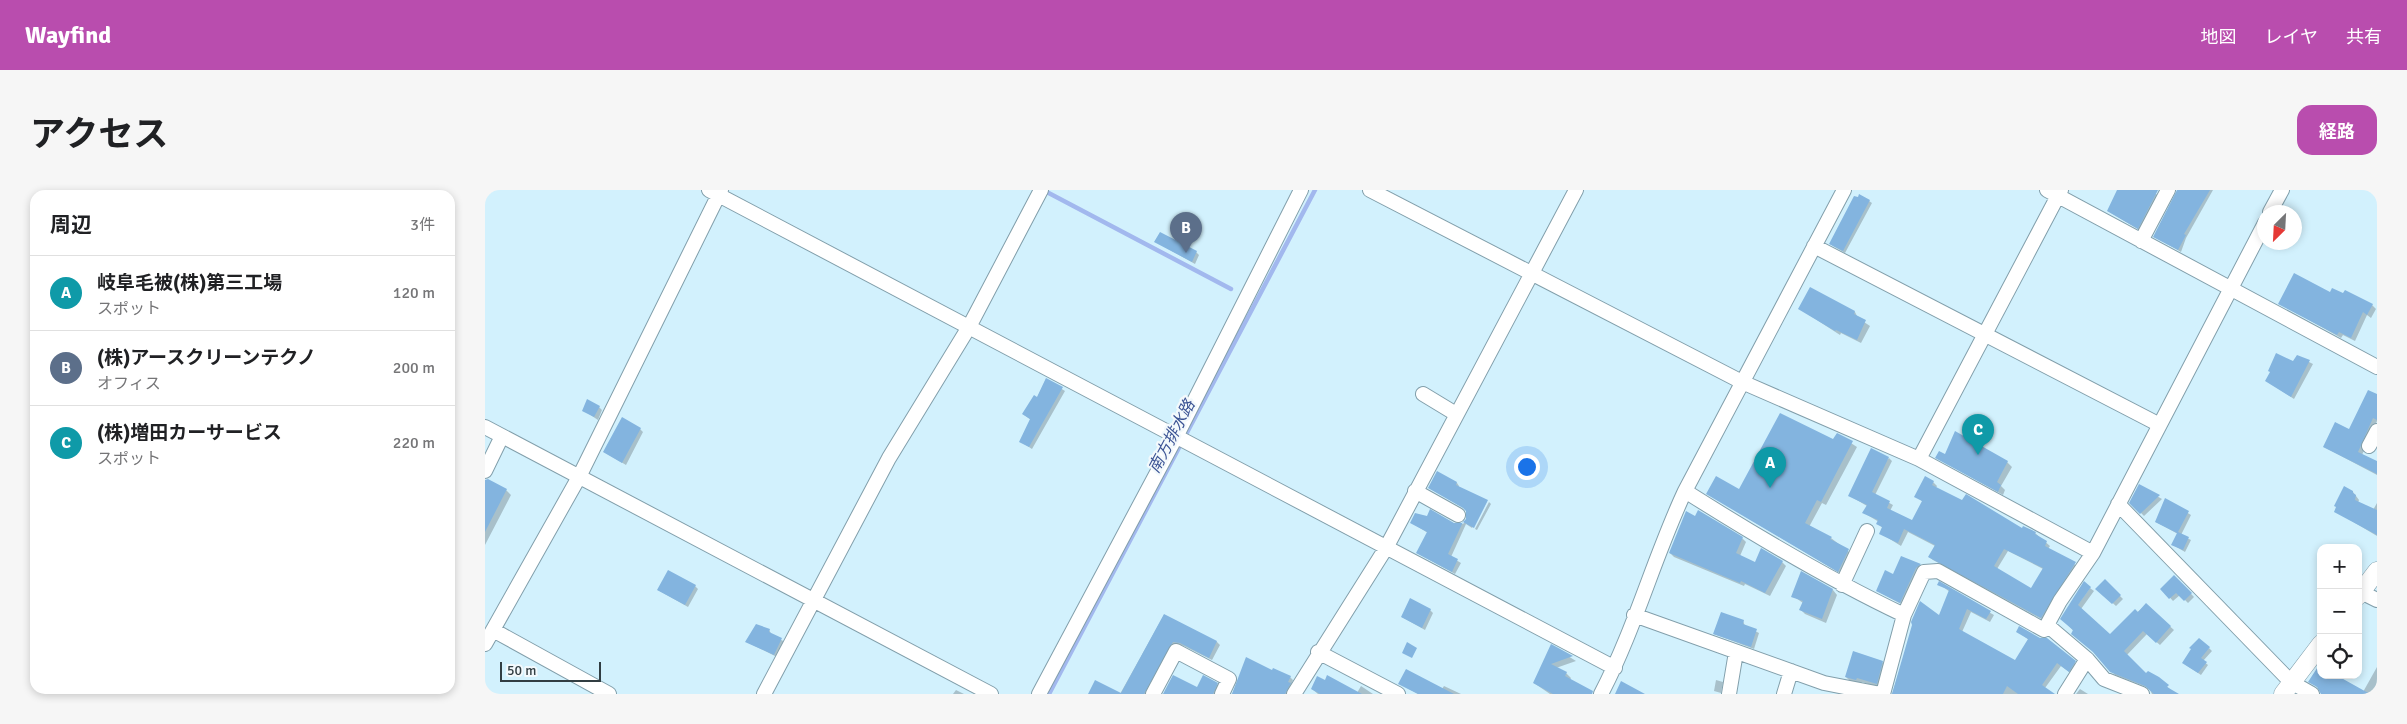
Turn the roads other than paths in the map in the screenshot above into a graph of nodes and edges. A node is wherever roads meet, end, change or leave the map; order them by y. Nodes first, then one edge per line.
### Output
1 (1301, 190) edge
2 (1370, 190) edge
3 (1576, 190) edge
4 (1844, 190) edge
5 (2168, 190) edge
6 (2282, 190) edge
7 (1041, 191) edge
8 (716, 192) edge
9 (2055, 192) edge
10 (2274, 205) edge
11 (2257, 238) edge
12 (2141, 241) junction
13 (1814, 246) junction
14 (1530, 274) junction
15 (2229, 289) junction
16 (969, 327) junction
17 (1985, 334) junction
18 (2377, 367) edge
19 (1742, 382) junction
20 (1423, 394) dead end
21 (1456, 414) junction
22 (2158, 424) junction
23 (485, 427) edge
24 (2377, 431) edge
25 (502, 436) junction
26 (1176, 437) junction
27 (2369, 446) dead end
28 (1919, 459) junction
29 (485, 471) edge
30 (579, 477) junction
31 (1415, 491) junction
32 (1685, 491) junction
33 (2119, 504) junction
34 (1458, 514) dead end
35 (1867, 531) dead end
36 (1386, 548) junction
37 (2093, 553) junction
38 (2377, 572) edge
39 (1842, 585) junction
40 (2362, 591) edge
41 (2362, 595) edge
42 (2377, 600) edge
43 (813, 601) junction
44 (1904, 614) junction
45 (1634, 615) junction
46 (2047, 625) junction
47 (493, 630) junction
48 (485, 644) edge
49 (2317, 649) edge
50 (1318, 652) junction
51 (1736, 652) junction
52 (2087, 659) junction
53 (1615, 668) junction
54 (1791, 671) junction
55 (2287, 688) edge
56 (609, 694) edge
57 (764, 694) edge
58 (991, 694) edge
59 (1039, 694) edge
60 (1153, 694) edge
61 (1222, 694) edge
62 (1294, 694) edge
63 (1398, 694) edge
64 (1601, 694) edge
65 (1729, 694) edge
66 (1784, 694) edge
67 (1882, 694) edge
68 (2065, 694) edge
69 (2142, 694) edge
70 (2312, 694) edge

1 - 26 street
2 - 14 street
3 - 14 street
4 - 13 street
5 - 12 street
6 - 10 street
7 - 16 street
8 - 16 street
8 - 30 street
9 - 12 street
9 - 17 street
11 - 15 street
12 - 15 street
13 - 17 street
13 - 19 street
14 - 19 street
14 - 21 street
15 - 18 street
15 - 22 street
16 - 26 street
16 - 43 street
17 - 22 street
17 - 28 street
19 - 28 street
19 - 32 street
20 - 21 street
21 - 31 street
22 - 33 street
23 - 25 street
24 - 27 street
25 - 29 street
25 - 30 street
26 - 36 street
26 - 59 street
28 - 37 street
30 - 43 street
30 - 47 street
31 - 34 street
31 - 36 street
32 - 39 street
32 - 45 street
33 - 37 street
33 - 55 street
35 - 39 street
36 - 50 street
36 - 53 street
37 - 46 street
38 - 40 main road
39 - 44 street
41 - 42 street
43 - 57 street
43 - 58 street
44 - 46 street
44 - 67 street
45 - 51 street
45 - 53 street
46 - 52 street
47 - 48 street
47 - 56 street
49 - 55 main road
50 - 62 street
50 - 63 street
51 - 54 street
51 - 65 street
52 - 68 street
52 - 69 street
53 - 64 street
54 - 66 street
54 - 67 street
55 - 70 street
60 - 61 street

